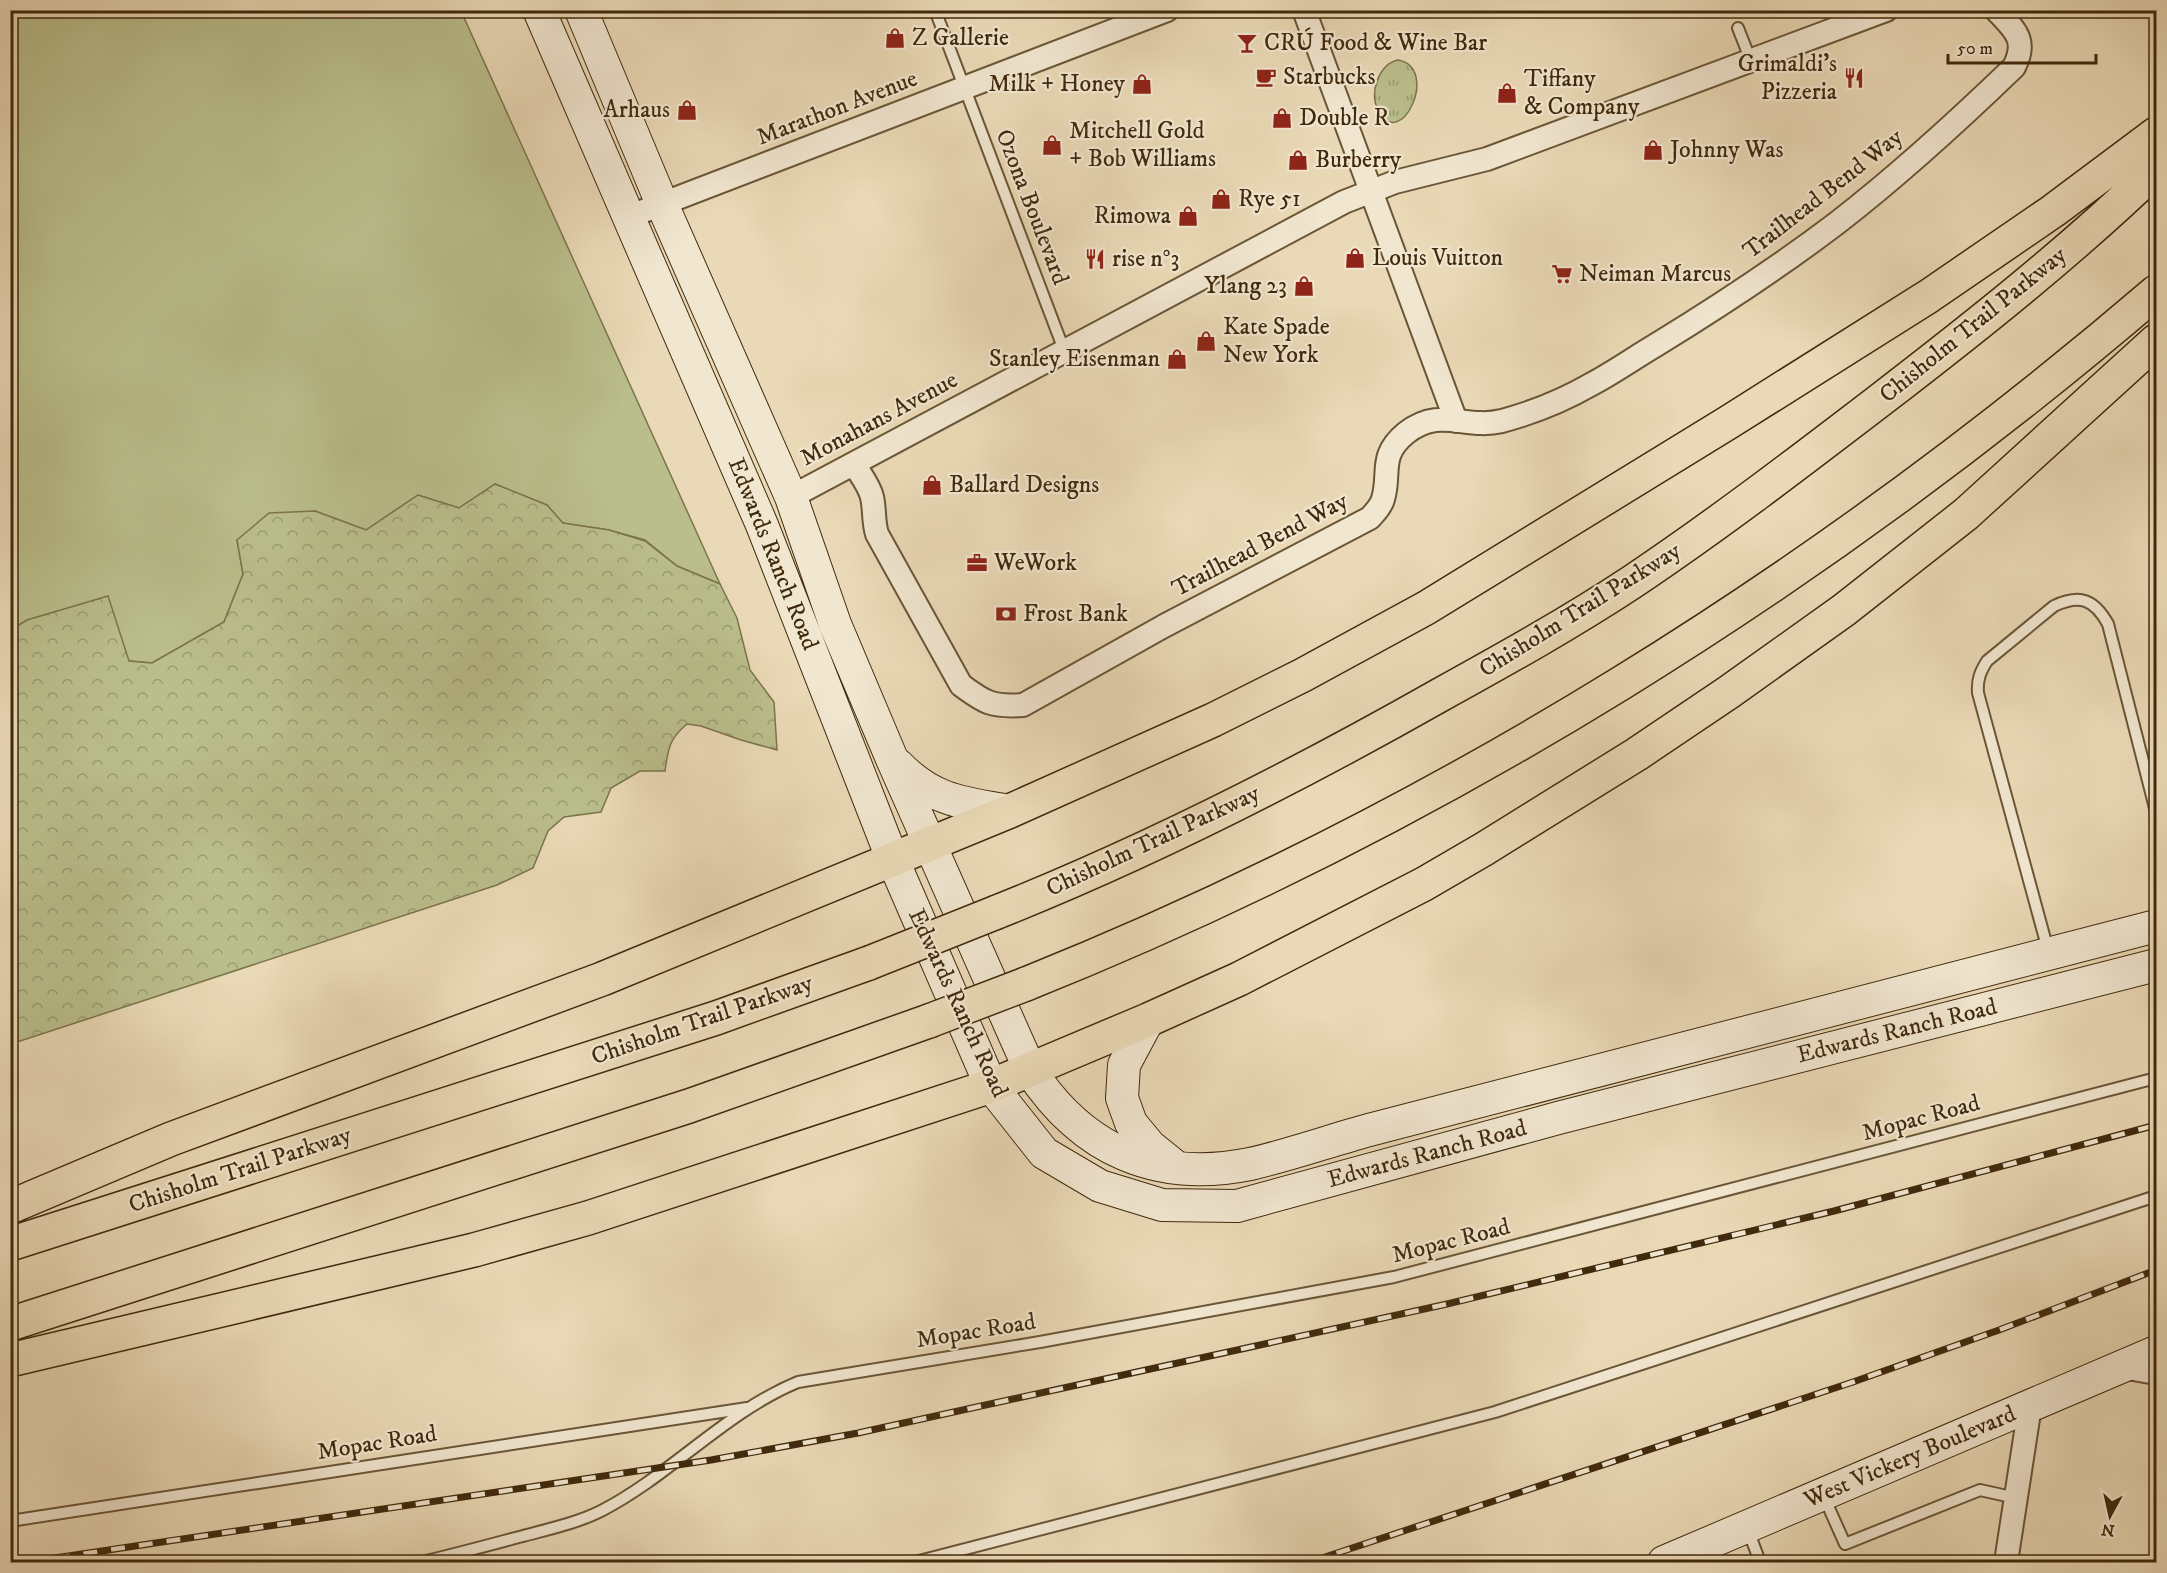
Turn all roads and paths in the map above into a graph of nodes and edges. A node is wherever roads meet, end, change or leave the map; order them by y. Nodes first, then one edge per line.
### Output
1 (539, 10) edge
2 (581, 10) edge
3 (935, 10) edge
4 (1167, 10) edge
5 (1304, 10) edge
6 (1886, 10) edge
7 (1996, 10) edge
8 (1738, 28) dead end
9 (1751, 61) junction
10 (964, 88) junction
11 (2157, 134) edge
12 (2157, 169) edge
13 (1370, 192) junction
14 (662, 204) junction
15 (628, 217) junction
16 (2157, 292) edge
17 (2157, 341) edge
18 (1064, 350) junction
19 (717, 417) junction
20 (1456, 421) junction
21 (854, 464) junction
22 (791, 497) junction
23 (762, 525) junction
24 (835, 624) junction
25 (892, 759) junction
26 (2153, 786) edge
27 (1010, 811) junction
28 (2157, 812) edge
29 (929, 844) junction
30 (892, 858) junction
31 (2157, 926) edge
32 (2049, 954) junction
33 (2157, 965) edge
34 (1148, 1020) junction
35 (1030, 1070) junction
36 (2157, 1078) edge
37 (991, 1086) junction
38 (1177, 1167) junction
39 (2157, 1196) edge
40 (10, 1207) edge
41 (10, 1244) edge
42 (10, 1324) edge
43 (2157, 1352) edge
44 (10, 1360) edge
45 (2120, 1367) junction
46 (2157, 1373) edge
47 (2030, 1406) junction
48 (750, 1408) junction
49 (1823, 1494) junction
50 (2016, 1498) junction
51 (10, 1521) edge
52 (1747, 1527) junction
53 (422, 1563) edge
54 (915, 1563) edge
55 (1664, 1563) edge
56 (1760, 1563) edge
57 (2006, 1563) edge

1 - 15 street, Edwards Ranch Road
2 - 14 street, Edwards Ranch Road
3 - 10 lane, Ozona Boulevard
4 - 10 street, Marathon Avenue
5 - 13 street
6 - 9 street, Monahans Avenue
7 - 20 street, Trailhead Bend Way
8 - 9 lane
9 - 13 street, Monahans Avenue
10 - 14 street, Marathon Avenue
10 - 18 lane, Ozona Boulevard
11 - 27 highway
12 - 41 highway, Chisholm Trail Parkway, bridge
13 - 18 street, Monahans Avenue
13 - 20 street
14 - 15 street, Marathon Avenue
14 - 22 street, Edwards Ranch Road
15 - 19 street, Edwards Ranch Road
16 - 42 highway, bridge
17 - 34 highway
18 - 21 street, Monahans Avenue
19 - 22 street
19 - 23 street, Edwards Ranch Road
20 - 21 street, Trailhead Bend Way
21 - 22 street, Monahans Avenue
22 - 24 street, Edwards Ranch Road
23 - 24 street
23 - 30 street, Edwards Ranch Road
24 - 25 street, Edwards Ranch Road
25 - 27 street
25 - 29 street, Edwards Ranch Road
26 - 28 lane
26 - 32 lane
27 - 29 highway
29 - 30 highway
29 - 35 street, Edwards Ranch Road
30 - 37 street, Edwards Ranch Road
30 - 40 highway
31 - 32 street, Edwards Ranch Road
32 - 38 street, Edwards Ranch Road
33 - 37 street, Edwards Ranch Road
34 - 35 highway
34 - 38 street
35 - 37 highway
35 - 38 street, Edwards Ranch Road
36 - 48 lane, Mopac Road
37 - 44 highway
39 - 54 lane
43 - 45 street, West Vickery Boulevard
45 - 46 street
45 - 47 street, West Vickery Boulevard
47 - 49 street, West Vickery Boulevard
47 - 50 street
48 - 51 lane, Mopac Road
48 - 53 lane, Mopac Road
49 - 50 lane
49 - 52 street, West Vickery Boulevard
50 - 57 street
52 - 55 street, West Vickery Boulevard
52 - 56 lane

